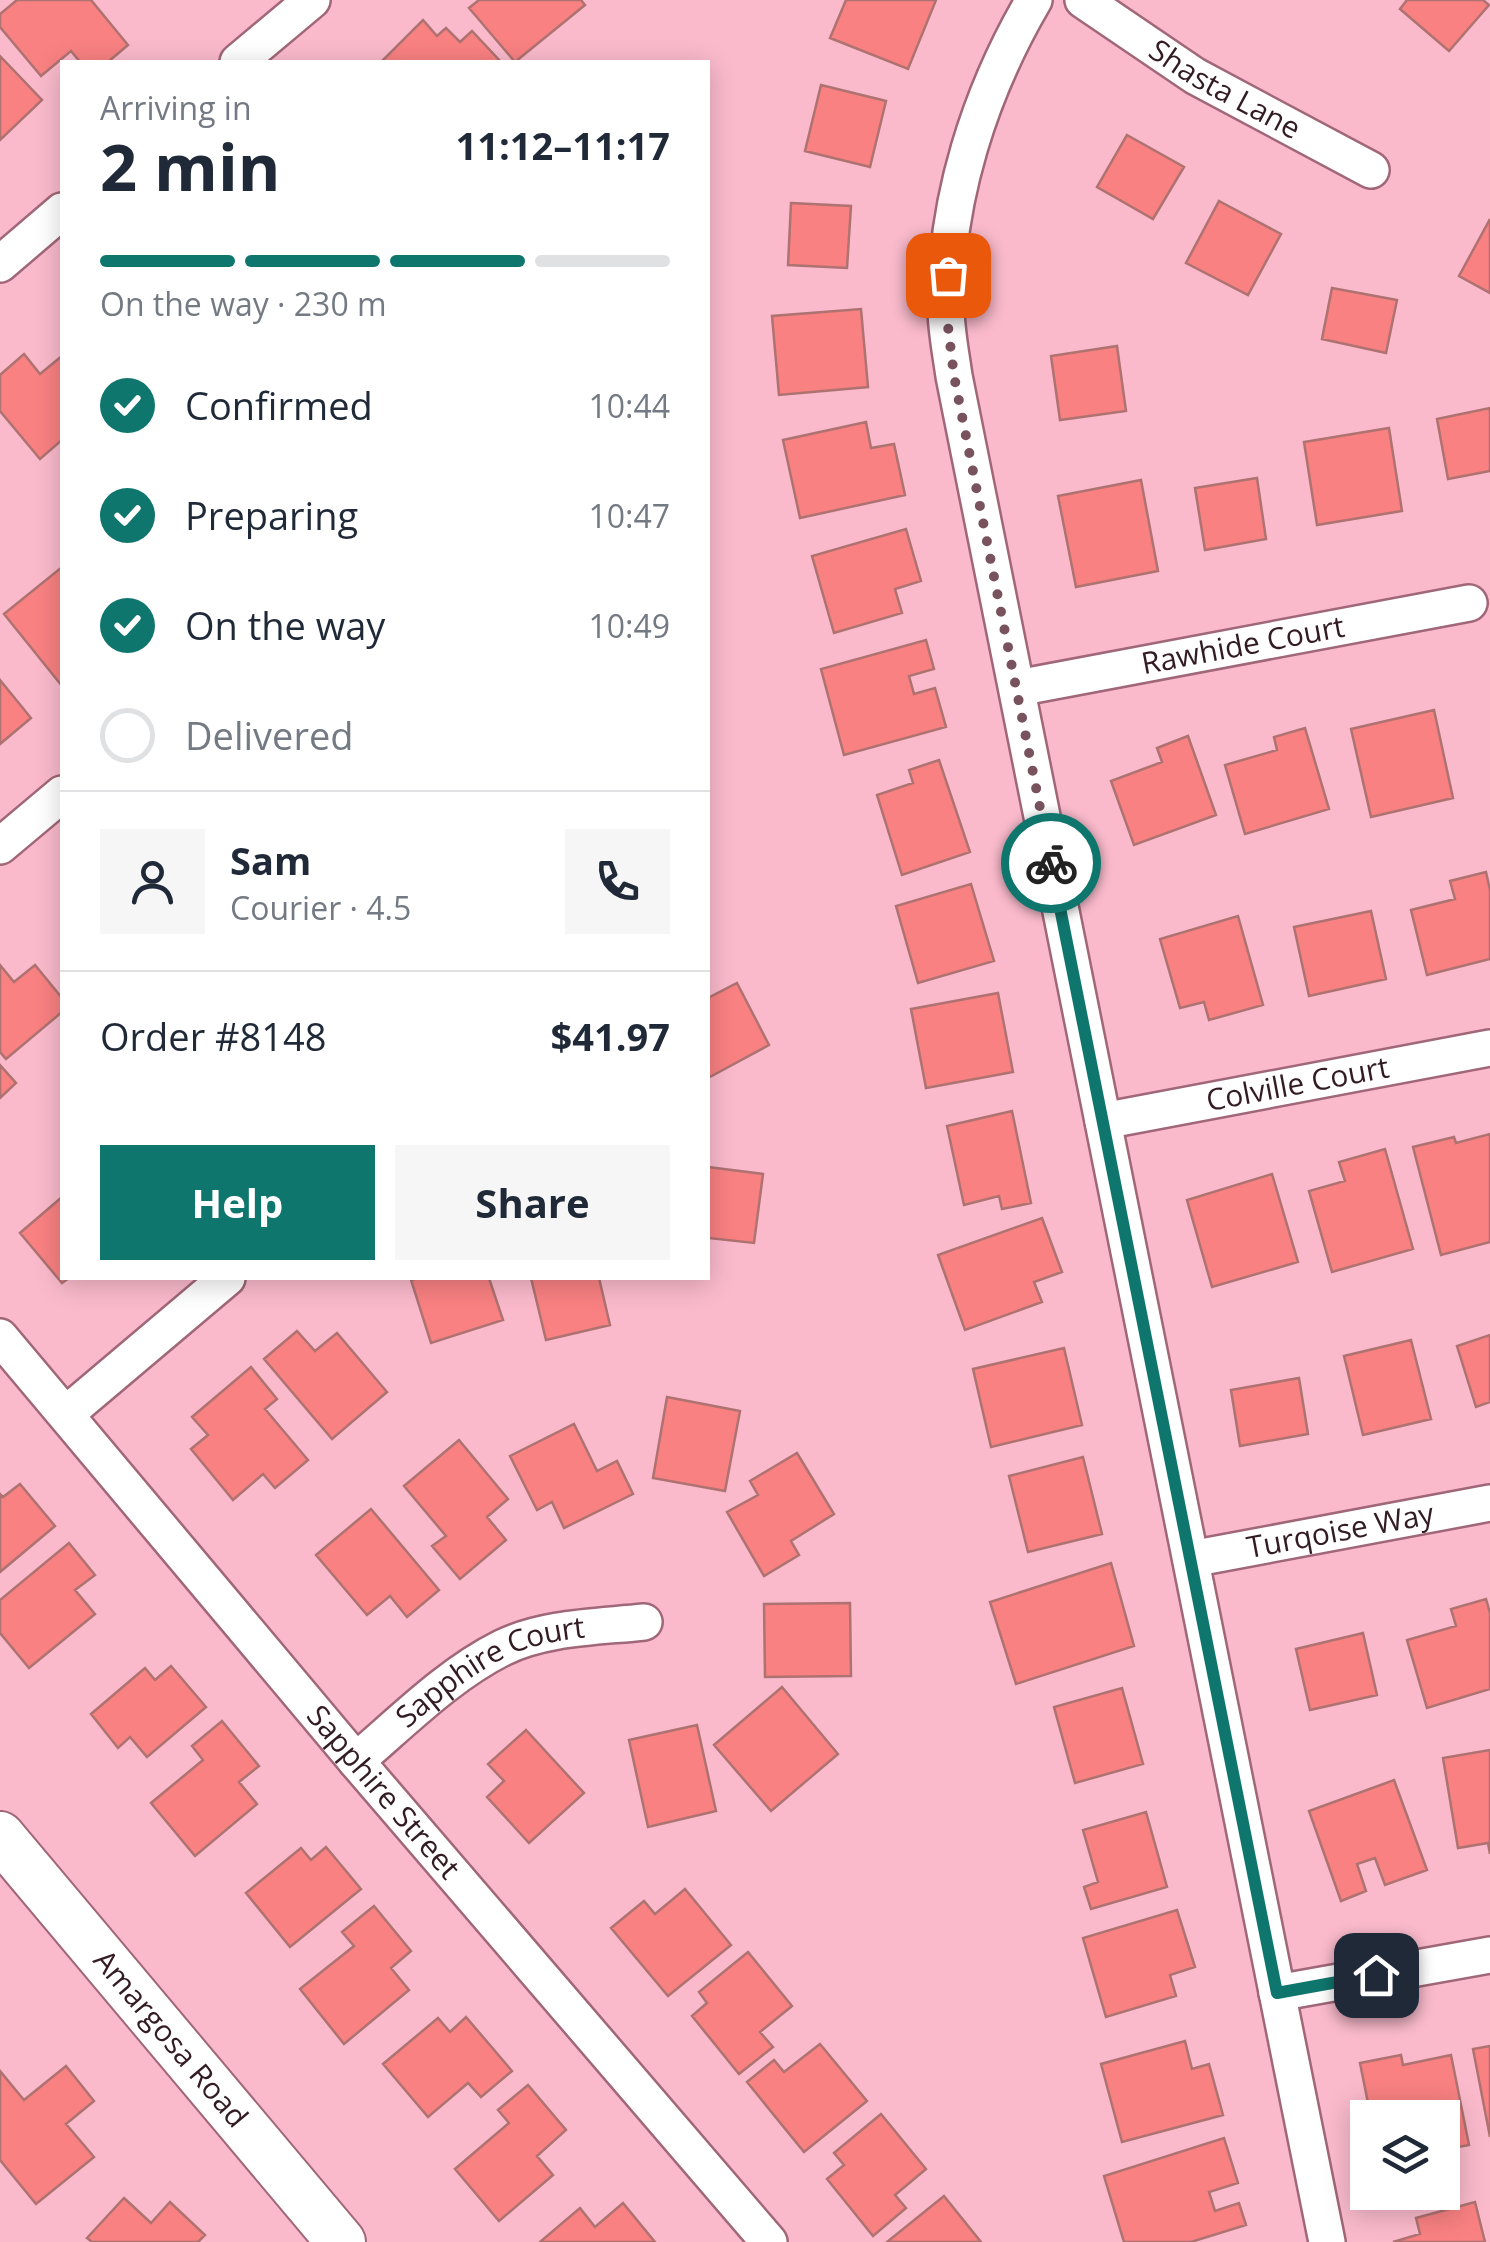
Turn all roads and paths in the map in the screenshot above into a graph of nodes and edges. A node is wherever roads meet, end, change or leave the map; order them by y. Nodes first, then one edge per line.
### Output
1 (312, 0) edge
2 (1034, 0) edge
3 (1083, 0) edge
4 (240, 60) edge
5 (1371, 170) dead end
6 (60, 213) edge
7 (0, 264) edge
8 (1469, 603) dead end
9 (1016, 688) junction
10 (60, 796) edge
11 (0, 846) edge
12 (1490, 1048) edge
13 (1103, 1121) junction
14 (225, 1280) edge
15 (0, 1337) edge
16 (66, 1414) junction
17 (1490, 1502) edge
18 (1190, 1559) junction
19 (644, 1622) dead end
20 (356, 1760) junction
21 (0, 1836) edge
22 (1490, 1955) edge
23 (1277, 1993) junction
24 (341, 2242) edge
25 (769, 2242) edge
26 (1327, 2242) edge

1 - 4 street
2 - 9 street
3 - 5 street, Shasta Lane
6 - 7 street
8 - 9 street, Rawhide Court
9 - 13 street
10 - 11 street
12 - 13 street, Colville Court
13 - 18 street
14 - 16 street
15 - 16 street, Sapphire Street
16 - 20 street, Sapphire Street
17 - 18 street, Turqoise Way
18 - 23 street
19 - 20 street, Sapphire Court
20 - 25 street, Sapphire Street
21 - 24 main road, Amargosa Road
22 - 23 street
23 - 26 street

